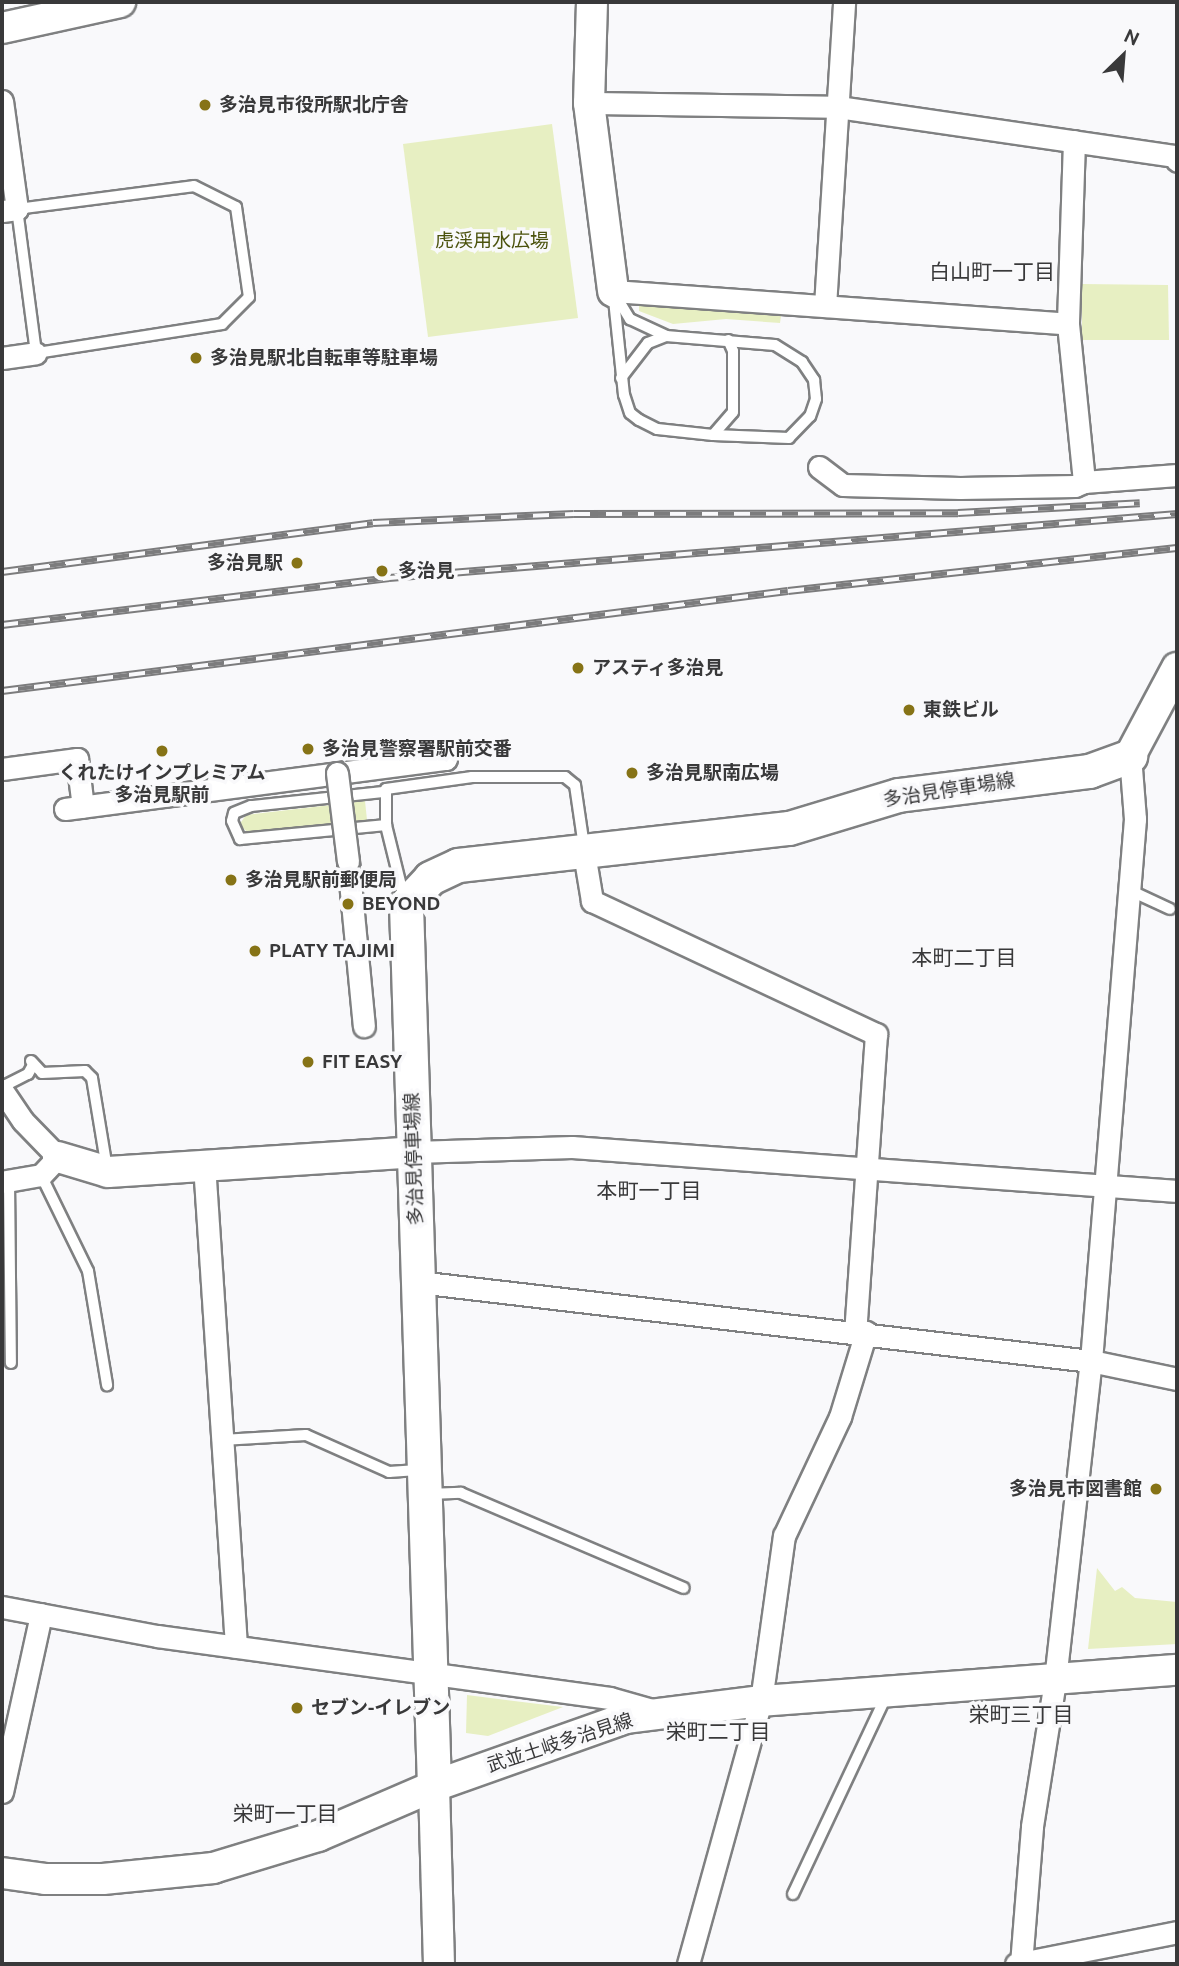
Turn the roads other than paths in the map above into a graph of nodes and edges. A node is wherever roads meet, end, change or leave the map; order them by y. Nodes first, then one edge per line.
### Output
1 (120, 2) edge
2 (592, 2) edge
3 (844, 2) edge
4 (2, 28) edge
5 (2, 101) edge
6 (589, 103) junction
7 (838, 107) junction
8 (1074, 141) junction
9 (1177, 161) edge
10 (10, 210) edge
11 (613, 291) junction
12 (825, 306) junction
13 (1068, 324) junction
14 (667, 336) junction
15 (728, 340) junction
16 (36, 353) junction
17 (2, 358) edge
18 (621, 378) junction
19 (713, 435) junction
20 (819, 467) dead end
21 (1177, 475) edge
22 (1084, 482) junction
23 (1177, 668) edge
24 (445, 751) dead end
25 (1130, 756) junction
26 (2, 769) edge
27 (337, 773) junction
28 (383, 792) junction
29 (386, 825) junction
30 (584, 853) junction
31 (1129, 890) junction
32 (406, 904) junction
33 (1170, 909) dead end
34 (364, 1026) dead end
35 (2, 1088) edge
36 (414, 1152) junction
37 (204, 1164) junction
38 (50, 1166) junction
39 (866, 1170) junction
40 (108, 1172) junction
41 (5, 1181) edge
42 (1105, 1185) junction
43 (1177, 1191) edge
44 (418, 1282) junction
45 (860, 1332) junction
46 (1091, 1361) junction
47 (11, 1363) dead end
48 (1177, 1379) edge
49 (107, 1385) dead end
50 (222, 1440) junction
51 (426, 1482) junction
52 (684, 1588) dead end
53 (2, 1606) edge
54 (41, 1614) junction
55 (236, 1647) junction
56 (1177, 1670) edge
57 (432, 1672) junction
58 (1055, 1680) junction
59 (888, 1692) junction
60 (761, 1701) junction
61 (663, 1713) junction
62 (434, 1786) junction
63 (2, 1792) edge
64 (2, 1873) edge
65 (793, 1894) dead end
66 (1177, 1932) edge
67 (439, 1964) edge
68 (688, 1964) edge
69 (1019, 1964) edge

1 - 4 main road
2 - 6 main road
3 - 7 street
5 - 10 street
6 - 7 street
6 - 11 main road
7 - 8 street
7 - 12 street
8 - 9 street
8 - 13 street
10 - 16 lane
10 - 16 lane
11 - 12 street
11 - 14 lane
11 - 18 lane
12 - 13 street
13 - 22 street
14 - 15 lane
14 - 18 lane
15 - 19 lane
15 - 19 lane
16 - 17 street
18 - 19 lane
20 - 22 street
21 - 22 street
23 - 25 main road
24 - 27 street
25 - 30 main road, 多治見停車場線
25 - 31 street
26 - 27 street
27 - 34 street, bridge
28 - 29 lane
28 - 29 lane
28 - 30 lane
29 - 32 lane
30 - 32 main road, 多治見停車場線
30 - 39 street
31 - 33 lane
31 - 42 street
32 - 36 main road, 多治見停車場線
35 - 38 street
35 - 40 lane
36 - 37 main road
36 - 39 street
36 - 44 main road, 多治見停車場線
37 - 40 main road
37 - 50 street
38 - 40 main road
38 - 41 street
38 - 49 lane
39 - 42 street
39 - 45 street
41 - 47 lane
42 - 43 street
42 - 46 street
44 - 45 street
44 - 51 main road, 多治見停車場線
45 - 46 street
45 - 60 street
46 - 48 street
46 - 58 street
50 - 51 lane
50 - 55 street
51 - 52 lane
51 - 57 main road, 多治見停車場線
53 - 54 street
54 - 55 street
54 - 63 street
55 - 57 street
56 - 58 main road, 武並土岐多治見線
57 - 61 street
57 - 62 main road, 多治見停車場線
58 - 59 main road, 武並土岐多治見線
58 - 69 street
59 - 60 main road, 武並土岐多治見線
59 - 65 lane
60 - 61 main road, 武並土岐多治見線
60 - 68 street
61 - 62 main road, 武並土岐多治見線
62 - 64 main road, 武並土岐多治見線
62 - 67 main road
66 - 69 street

